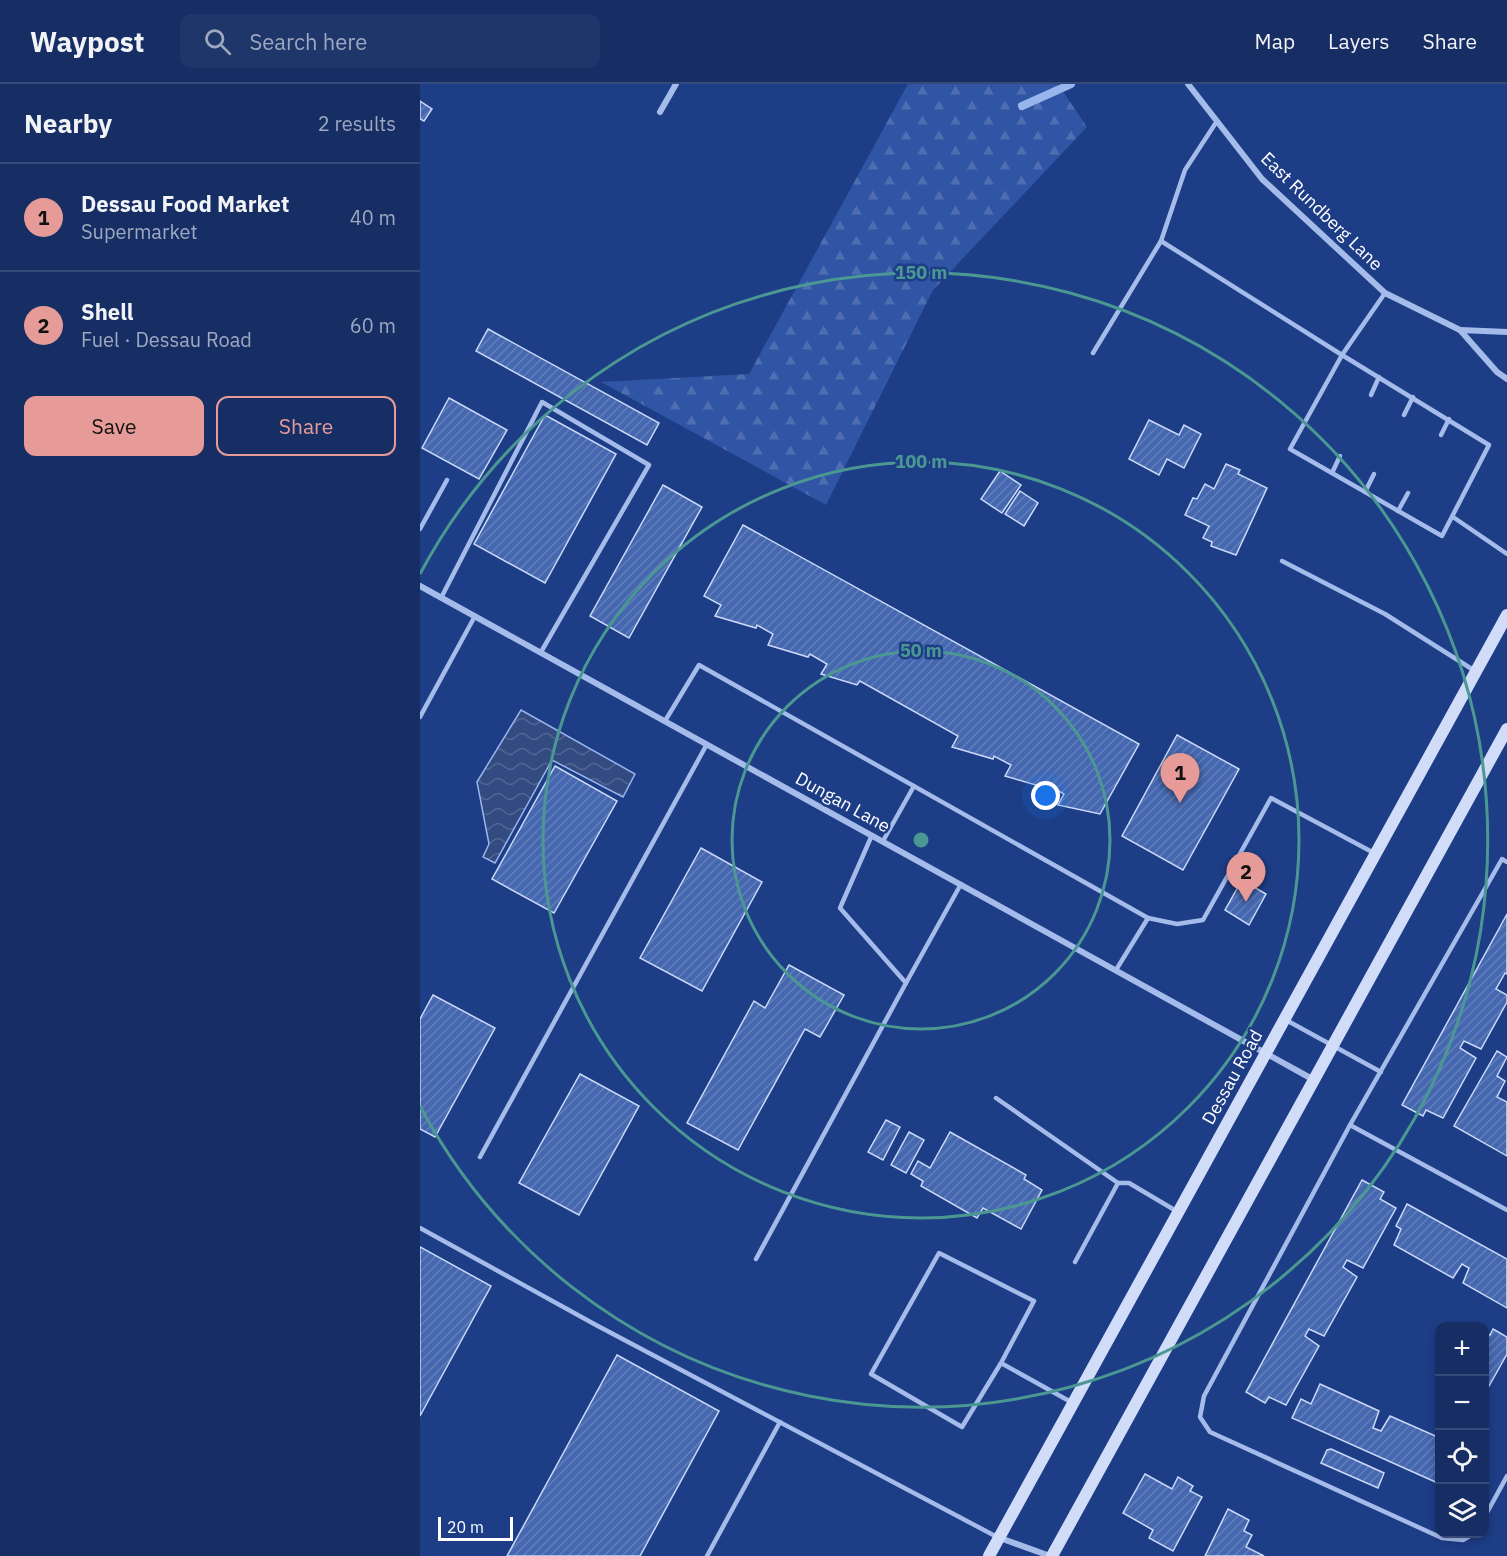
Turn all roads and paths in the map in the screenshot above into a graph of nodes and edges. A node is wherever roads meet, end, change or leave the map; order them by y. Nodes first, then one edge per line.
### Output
1 (676, 84) edge
2 (1188, 84) edge
3 (660, 112) dead end
4 (1217, 121) junction
5 (1161, 241) junction
6 (1385, 293) junction
7 (1460, 330) junction
8 (1507, 332) edge
9 (1093, 353) dead end
10 (1342, 355) junction
11 (1379, 377) junction
12 (1507, 380) edge
13 (1371, 395) dead end
14 (1413, 397) junction
15 (1404, 415) dead end
16 (1449, 419) junction
17 (1441, 435) dead end
18 (1340, 456) dead end
19 (1332, 473) junction
20 (1374, 474) dead end
21 (447, 480) dead end
22 (1365, 492) junction
23 (1408, 493) dead end
24 (1398, 511) junction
25 (1453, 517) junction
26 (420, 529) edge
27 (1507, 554) edge
28 (1282, 561) dead end
29 (420, 586) edge
30 (441, 598) junction
31 (1507, 615) edge
32 (475, 616) junction
33 (541, 652) junction
34 (1478, 672) junction
35 (420, 717) edge
36 (665, 721) junction
37 (1507, 729) edge
38 (707, 744) junction
39 (914, 786) junction
40 (872, 835) junction
41 (882, 841) junction
42 (1377, 854) junction
43 (1507, 862) edge
44 (961, 885) junction
45 (1148, 918) junction
46 (1116, 970) junction
47 (906, 983) junction
48 (1285, 1020) junction
49 (1333, 1046) junction
50 (1266, 1053) junction
51 (1381, 1072) junction
52 (1315, 1080) junction
53 (996, 1098) dead end
54 (1350, 1125) junction
55 (480, 1157) dead end
56 (1118, 1183) junction
57 (1507, 1210) edge
58 (1178, 1212) junction
59 (420, 1228) edge
60 (756, 1259) dead end
61 (1075, 1262) dead end
62 (1001, 1363) junction
63 (1074, 1403) junction
64 (780, 1422) junction
65 (1507, 1476) edge
66 (1489, 1510) edge
67 (1435, 1535) edge
68 (999, 1538) junction
69 (1442, 1538) edge
70 (1466, 1538) edge
71 (706, 1556) edge
72 (989, 1556) edge
73 (1051, 1556) edge

1 - 3 street
2 - 4 street, East Rundberg Lane
4 - 5 lane
4 - 6 street, East Rundberg Lane
5 - 9 lane
5 - 10 lane
6 - 7 street, East Rundberg Lane
6 - 10 lane
7 - 8 street, East Rundberg Lane
7 - 12 street, East Rundberg Lane
10 - 11 lane
10 - 19 lane
11 - 13 lane
11 - 14 lane
14 - 15 lane
14 - 16 lane
16 - 17 lane
16 - 25 lane
18 - 19 lane
19 - 22 lane
20 - 22 lane
21 - 26 lane
22 - 24 lane
23 - 24 lane
24 - 25 lane
25 - 27 lane
28 - 34 lane
29 - 30 street, Dungan Lane
30 - 32 street, Dungan Lane
30 - 33 lane
31 - 34 main road, Dessau Road
32 - 33 street, Dungan Lane
32 - 35 lane
33 - 36 street, Dungan Lane
34 - 42 main road, Dessau Road
36 - 38 street, Dungan Lane
36 - 39 lane
37 - 49 main road
38 - 40 street, Dungan Lane
38 - 55 lane
39 - 41 lane
39 - 45 lane
40 - 41 street, Dungan Lane
40 - 47 lane
41 - 44 street, Dungan Lane
42 - 45 lane
42 - 48 main road, Dessau Road
43 - 51 lane
44 - 46 street, Dungan Lane
44 - 47 lane
45 - 46 lane
46 - 50 street, Dungan Lane
47 - 60 lane
48 - 49 lane
48 - 50 main road, Dessau Road
49 - 51 lane
49 - 52 main road
50 - 52 street, Dungan Lane
50 - 58 main road, Dessau Road
51 - 54 lane
52 - 73 main road
53 - 56 lane
54 - 57 lane
54 - 67 lane
56 - 58 lane
56 - 61 lane
58 - 63 main road, Dessau Road
59 - 64 lane
62 - 62 lane
62 - 63 lane
63 - 68 main road, Dessau Road
64 - 68 lane
64 - 71 lane
65 - 66 lane
68 - 72 main road, Dessau Road
68 - 73 street
69 - 70 lane

